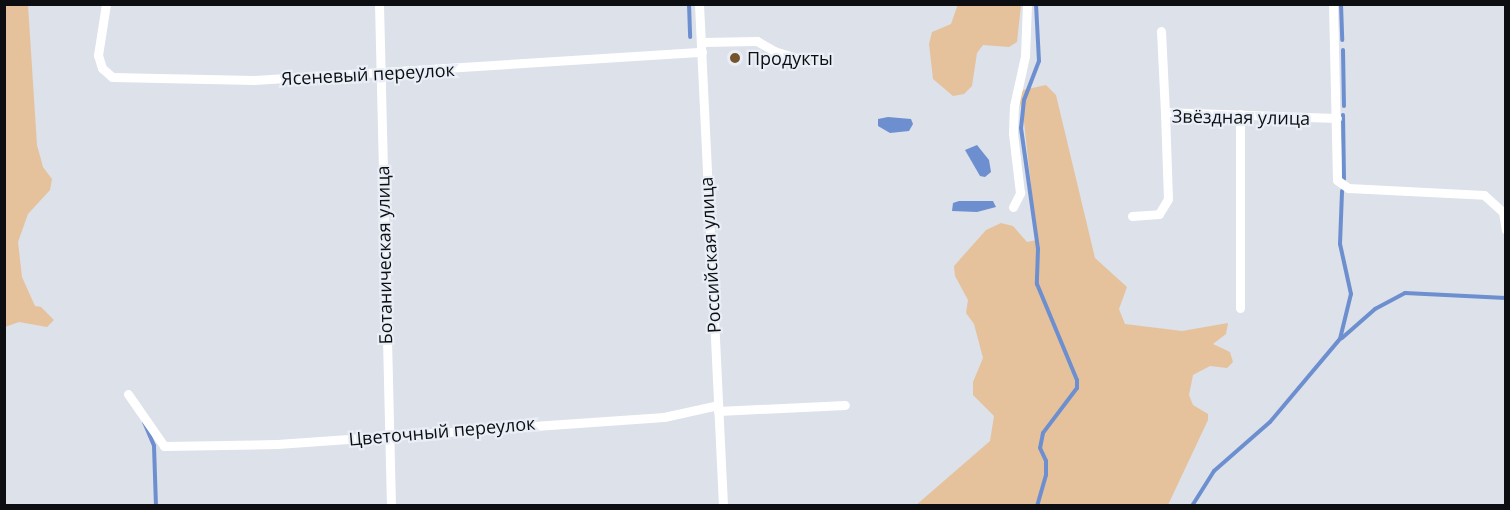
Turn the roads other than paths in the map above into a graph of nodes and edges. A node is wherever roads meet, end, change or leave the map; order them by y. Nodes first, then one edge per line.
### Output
1 (106, 4) edge
2 (378, 4) edge
3 (699, 4) edge
4 (1027, 4) edge
5 (1333, 4) edge
6 (1161, 32) dead end
7 (701, 42) junction
8 (702, 52) junction
9 (802, 60) dead end
10 (380, 74) junction
11 (1165, 112) junction
12 (1240, 114) junction
13 (1337, 118) junction
14 (1013, 207) dead end
15 (1132, 216) dead end
16 (1506, 230) edge
17 (1240, 308) dead end
18 (128, 394) dead end
19 (845, 405) dead end
20 (718, 408) junction
21 (389, 436) junction
22 (390, 506) edge
23 (723, 506) edge

1 - 10 street, Ясеневый переулок
2 - 10 street, Ботаническая улица
3 - 7 street, Российская улица
4 - 14 street
5 - 13 street, Звёздная улица
6 - 11 street
7 - 8 street, Российская улица
7 - 9 street
8 - 10 street, Ясеневый переулок
8 - 20 street, Российская улица
10 - 21 street, Ботаническая улица
11 - 12 street, Звёздная улица
11 - 15 street, Звёздная улица
12 - 13 street, Звёздная улица
12 - 17 street
13 - 16 street, Звёздная улица
18 - 21 street, Цветочный переулок
19 - 20 street, Цветочный переулок
20 - 21 street, Цветочный переулок
20 - 23 street, Российская улица
21 - 22 street, Ботаническая улица

